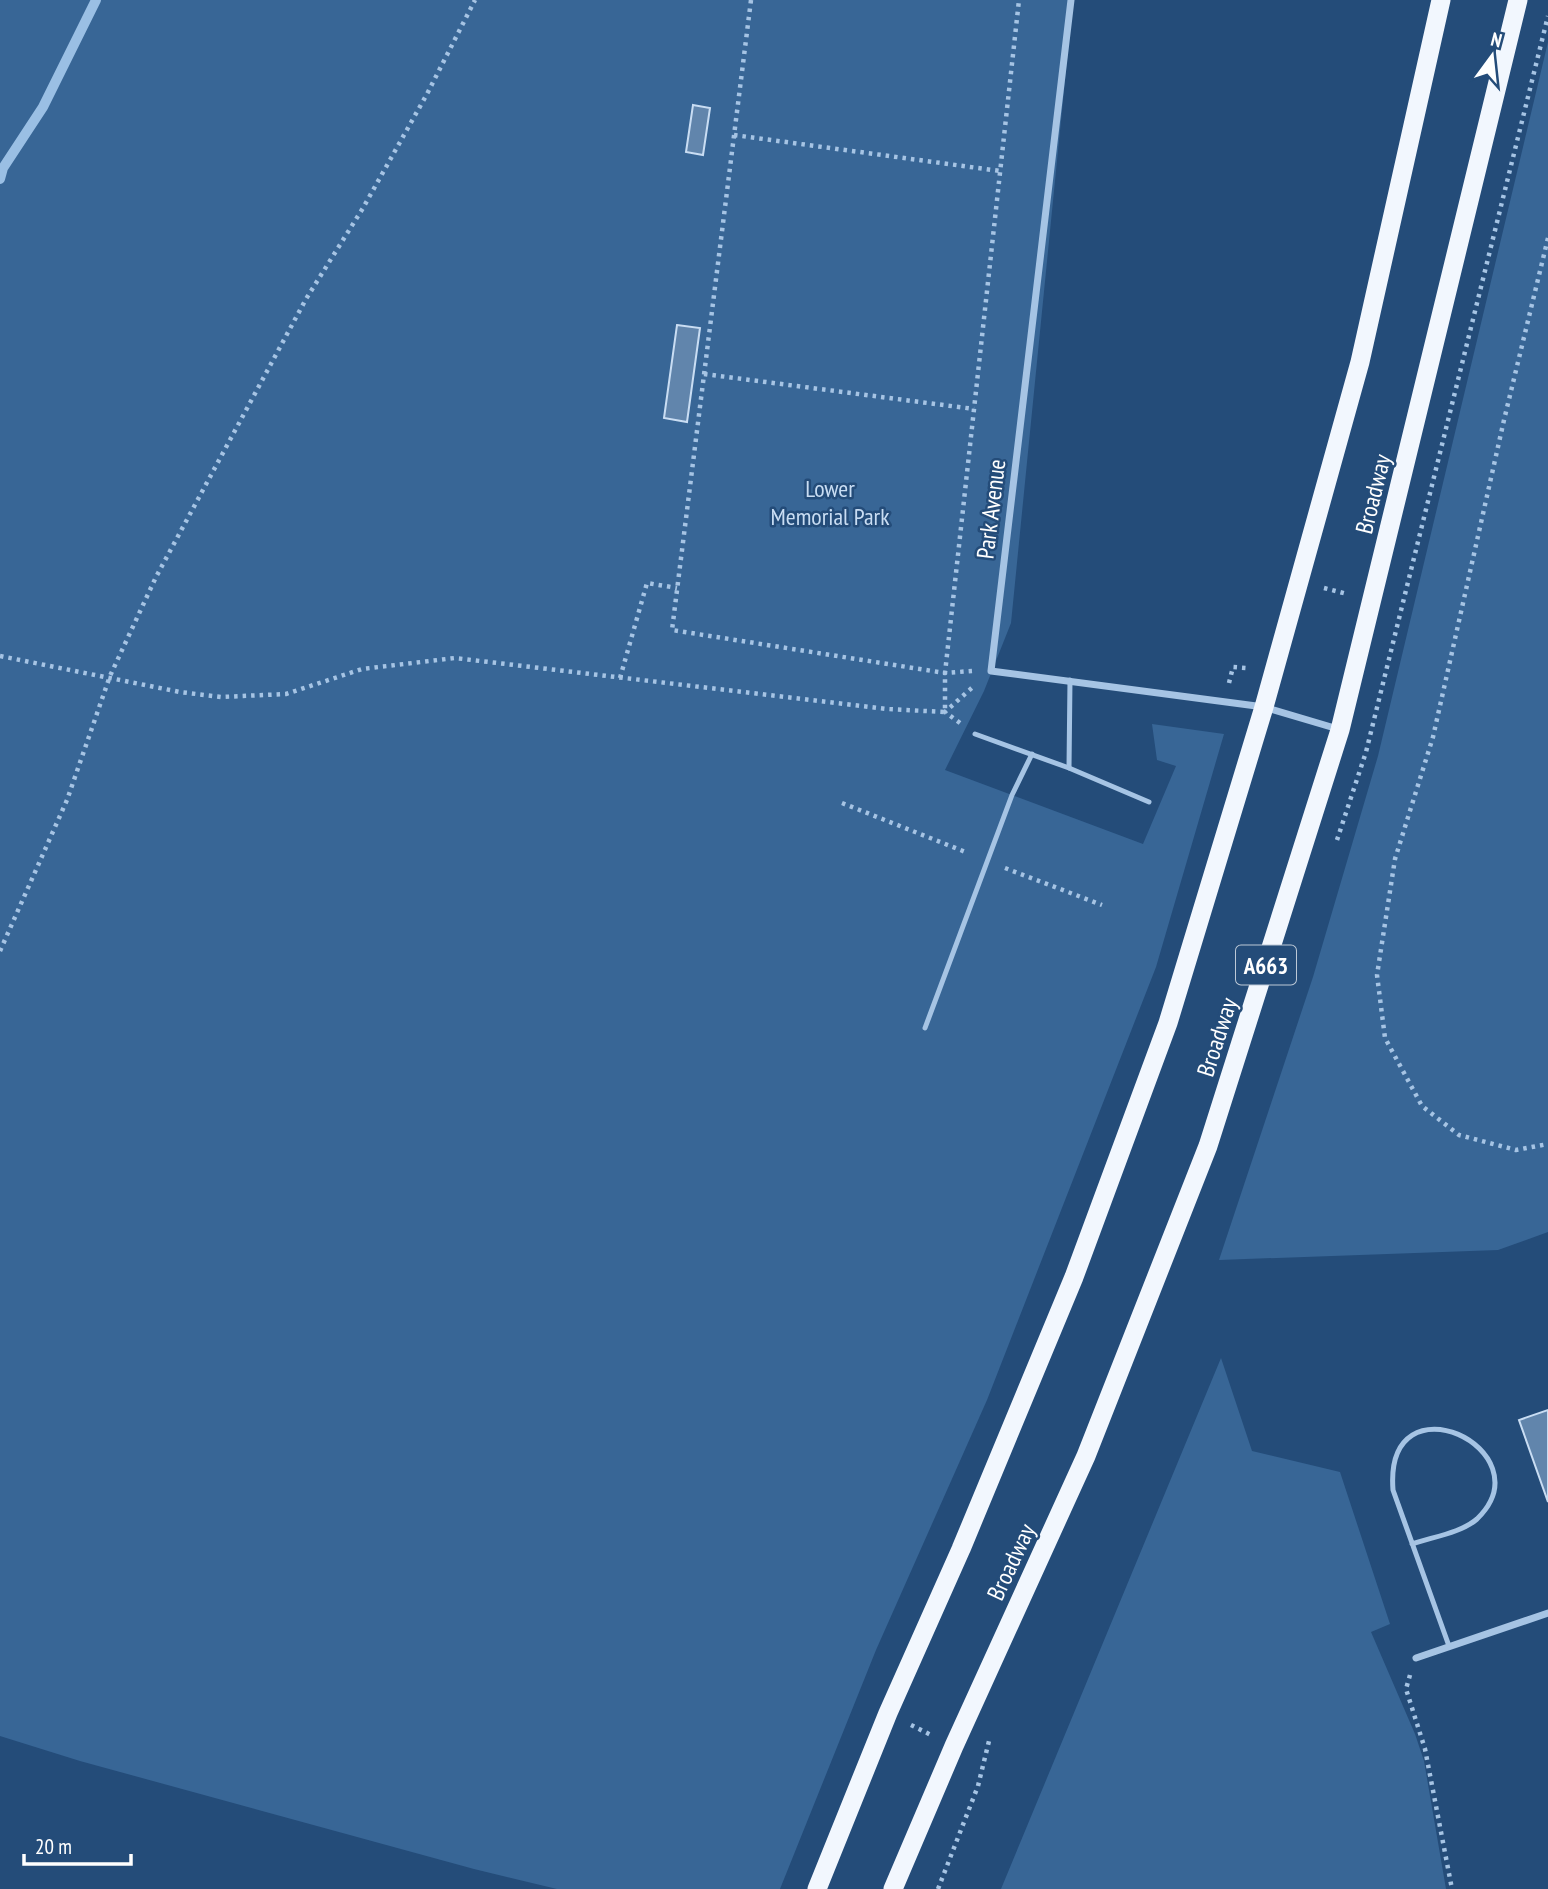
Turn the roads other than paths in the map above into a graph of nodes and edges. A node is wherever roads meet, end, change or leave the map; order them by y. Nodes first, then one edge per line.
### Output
1 (1071, 0) edge
2 (1441, 0) edge
3 (1518, 0) edge
4 (1070, 680) junction
5 (1264, 707) junction
6 (1340, 730) junction
7 (975, 734) dead end
8 (1032, 754) junction
9 (1069, 768) junction
10 (1149, 802) dead end
11 (925, 1028) dead end
12 (1412, 1544) junction
13 (1548, 1613) edge
14 (1450, 1646) junction
15 (1416, 1658) road end
16 (817, 1889) edge
17 (893, 1889) edge

1 - 4 street, Park Avenue
2 - 5 highway, Broadway
3 - 6 highway, Broadway / A663
4 - 5 street
4 - 9 lane
5 - 6 street
5 - 16 highway, Broadway
6 - 17 highway, Broadway / A663
7 - 8 lane
8 - 9 lane
8 - 11 lane
9 - 10 lane
12 - 12 lane
12 - 14 lane
13 - 14 street
14 - 15 street

